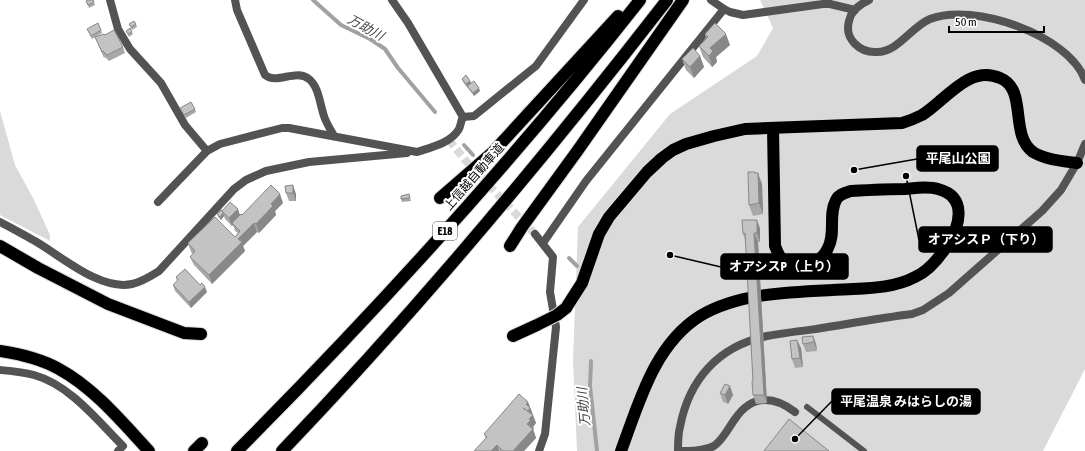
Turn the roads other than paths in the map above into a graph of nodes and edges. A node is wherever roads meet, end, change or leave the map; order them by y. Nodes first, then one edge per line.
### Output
1 (110, 0) edge
2 (235, 0) edge
3 (392, 0) edge
4 (584, 0) edge
5 (632, 0) edge
6 (640, 0) edge
7 (667, 0) edge
8 (683, 0) edge
9 (711, 0) edge
10 (869, 0) edge
11 (724, 9) junction
12 (855, 10) junction
13 (1085, 80) edge
14 (463, 117) junction
15 (773, 128) junction
16 (334, 136) junction
17 (1085, 144) edge
18 (207, 151) junction
19 (418, 152) junction
20 (1077, 163) junction
21 (440, 198) dead end
22 (158, 202) dead end
23 (0, 222) edge
24 (535, 234) tunnel mouth
25 (543, 243) junction
26 (0, 246) edge
27 (510, 246) dead end
28 (201, 334) dead end
29 (513, 336) dead end
30 (0, 351) edge
31 (0, 370) edge
32 (807, 407) dead end
33 (795, 412) dead end
34 (149, 450) edge
35 (118, 451) edge
36 (237, 451) edge
37 (282, 451) edge
38 (539, 451) edge
39 (620, 451) edge
40 (678, 451) edge
41 (864, 451) edge

1 - 18 street
2 - 16 street
3 - 14 street
4 - 14 street
5 - 21 highway
6 - 36 highway, 上信越自動車道 / E18
7 - 37 highway, E18
8 - 27 highway
9 - 11 street
10 - 12 street
11 - 12 street
11 - 25 street
12 - 13 street
14 - 19 street
15 - 20 highway
15 - 29 highway, bridge
15 - 39 highway
16 - 18 street
16 - 19 street
17 - 20 street
18 - 22 street
19 - 23 street
20 - 40 street
24 - 25 street
25 - 38 street
26 - 28 highway
30 - 34 highway
31 - 35 street
32 - 41 lane
33 - 40 street

